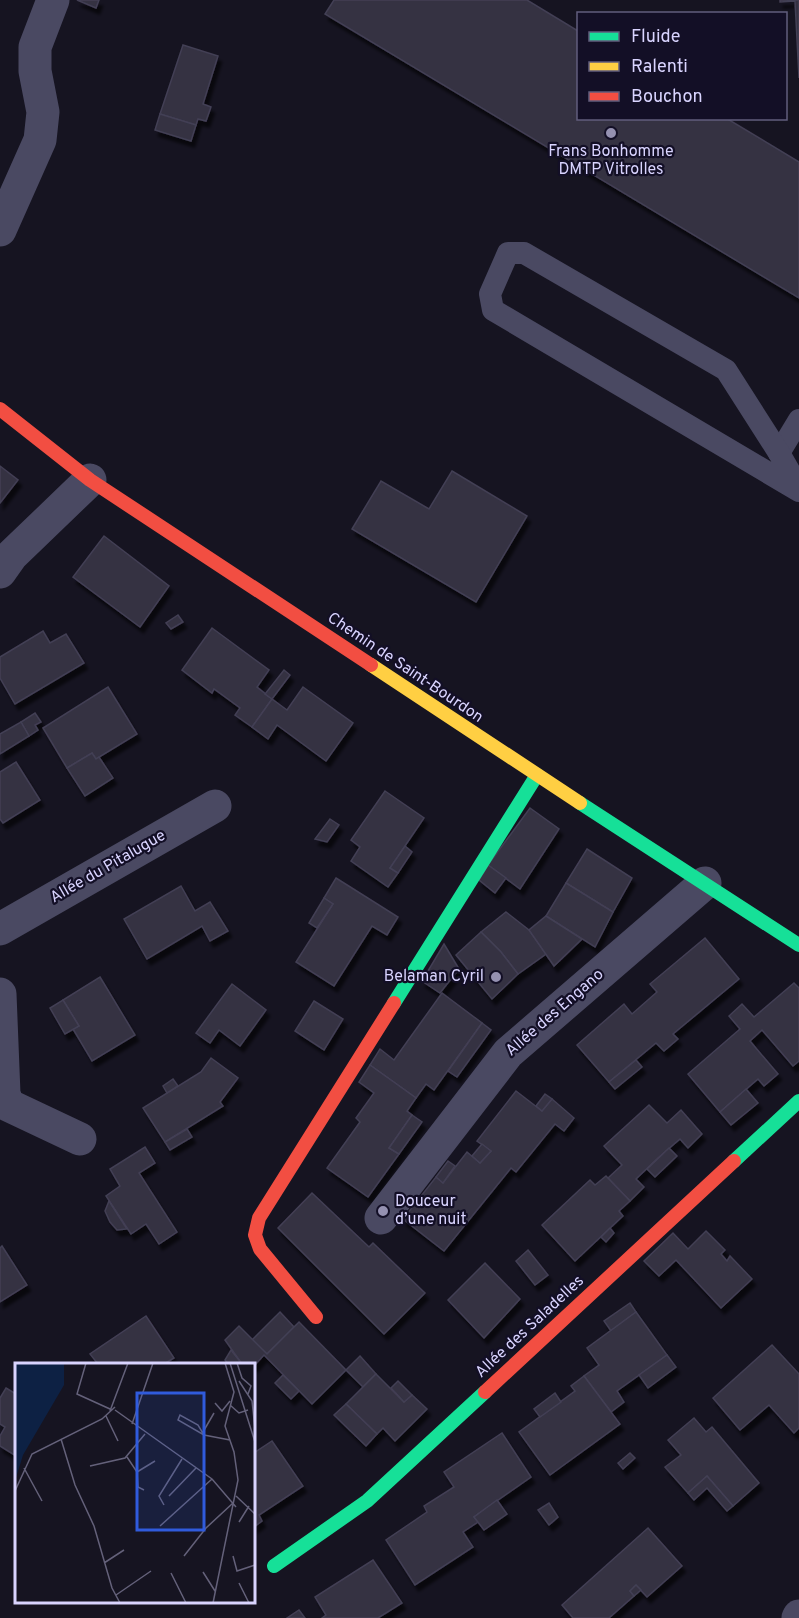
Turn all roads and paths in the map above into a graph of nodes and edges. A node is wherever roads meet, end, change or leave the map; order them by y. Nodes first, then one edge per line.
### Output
1 (53, 0) edge
2 (0, 230) edge
3 (0, 409) edge
4 (799, 420) edge
5 (779, 453) junction
6 (90, 480) junction
7 (799, 489) edge
8 (0, 572) edge
9 (537, 775) junction
10 (215, 806) dead end
11 (705, 883) junction
12 (0, 929) edge
13 (799, 945) edge
14 (0, 994) edge
15 (799, 1101) edge
16 (80, 1139) dead end
17 (381, 1218) dead end
18 (316, 1317) dead end
19 (274, 1566) dead end

1 - 2 street
3 - 6 street, Chemin de Saint-Bourdon
4 - 5 lane
5 - 7 lane
5 - 7 lane
6 - 8 street
6 - 9 street, Chemin de Saint-Bourdon
9 - 11 street, Chemin de Saint-Bourdon
9 - 18 street
10 - 12 street, Allée du Pitalugue
11 - 13 street, Chemin de Saint-Bourdon
11 - 17 street, Allée des Engano
14 - 16 street
15 - 19 street, Allée des Saladelles

